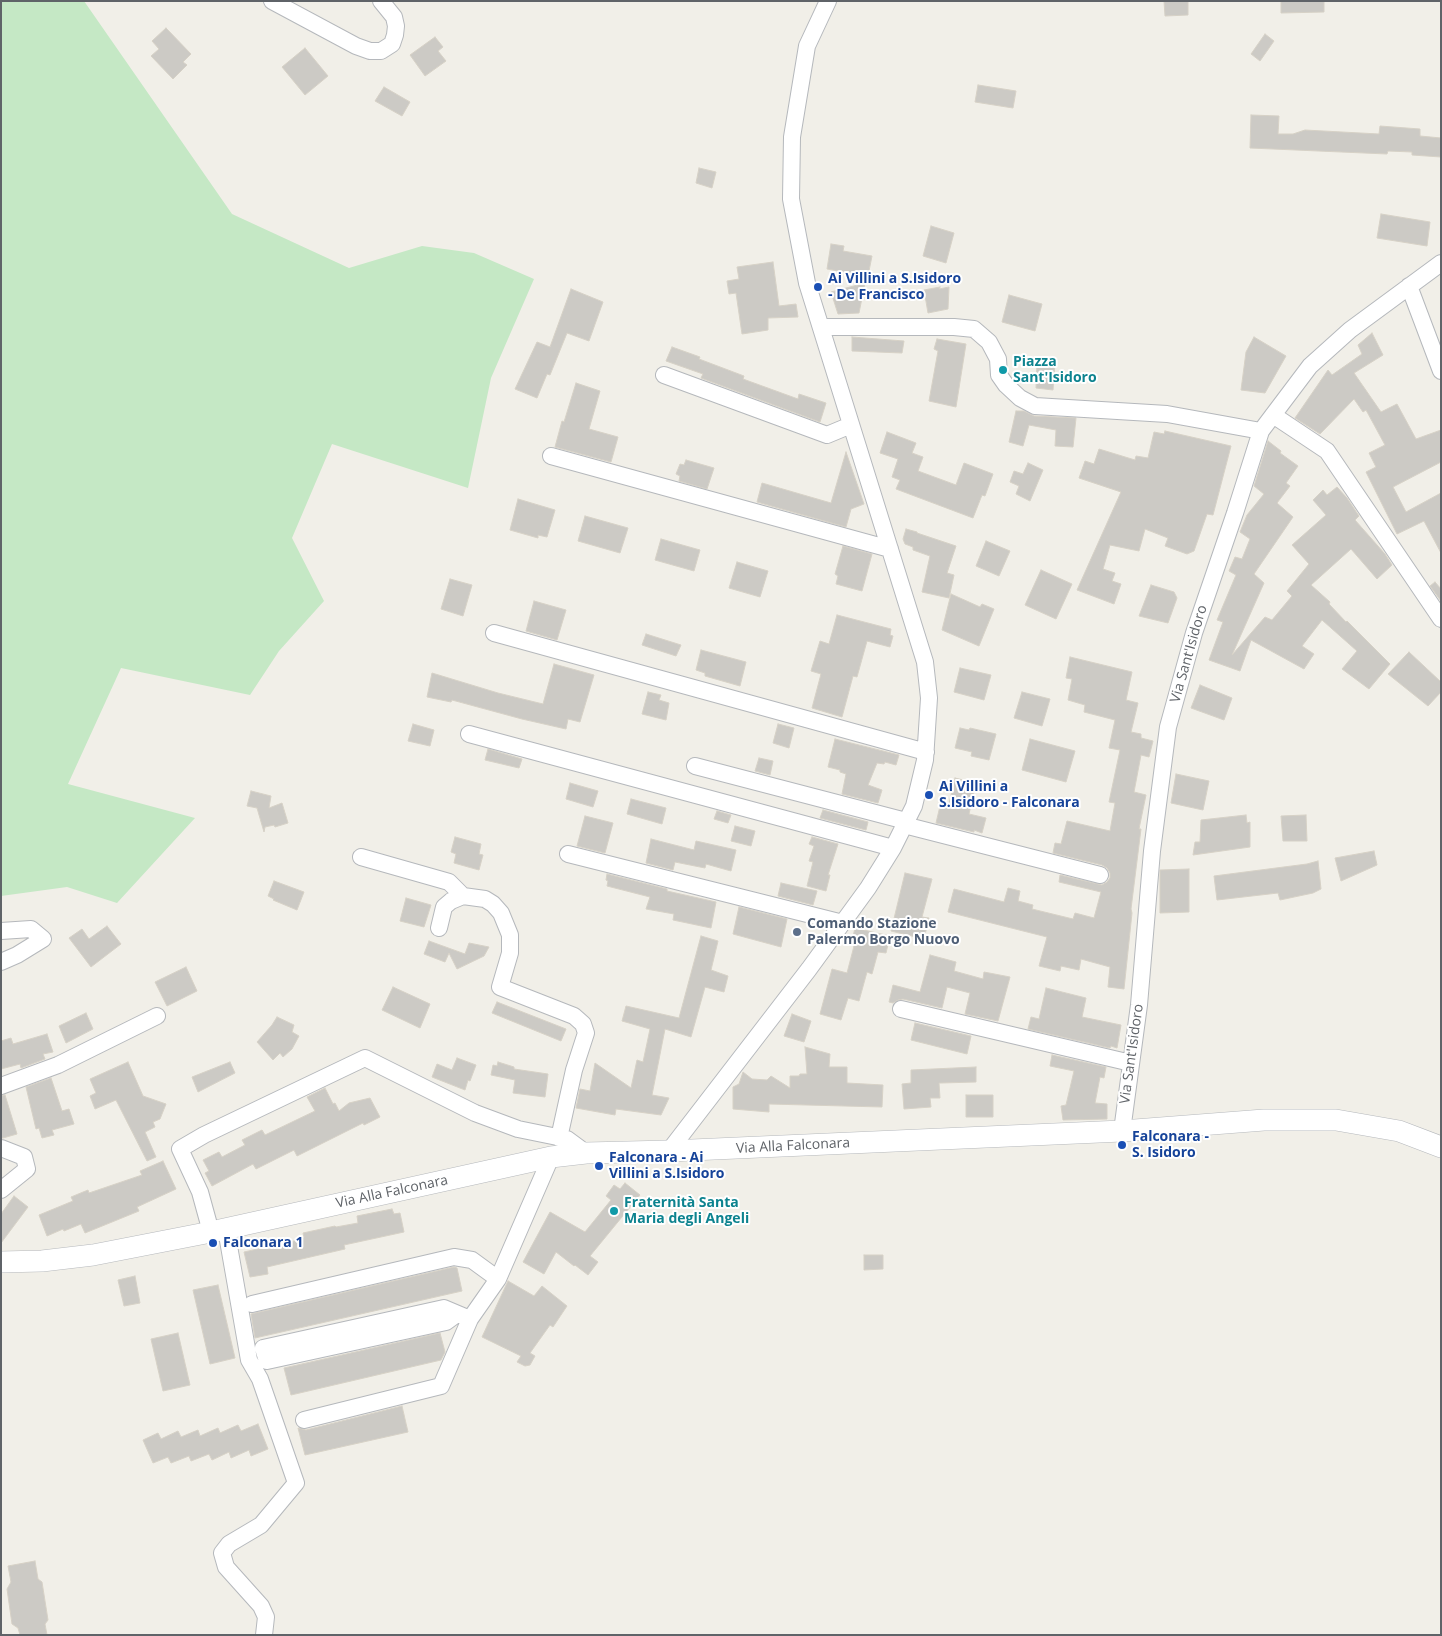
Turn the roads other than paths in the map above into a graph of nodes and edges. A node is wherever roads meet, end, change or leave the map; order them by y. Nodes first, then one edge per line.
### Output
1 (272, 1) edge
2 (381, 1) edge
3 (828, 1) edge
4 (1441, 263) edge
5 (1409, 286) junction
6 (821, 327) junction
7 (1441, 371) edge
8 (664, 375) dead end
9 (1273, 415) junction
10 (851, 425) junction
11 (1261, 431) junction
12 (551, 456) dead end
13 (890, 549) junction
14 (1441, 619) edge
15 (494, 633) dead end
16 (469, 734) dead end
17 (926, 752) junction
18 (695, 766) dead end
19 (905, 823) junction
20 (893, 848) junction
21 (568, 854) dead end
22 (361, 857) dead end
23 (1100, 875) dead end
24 (463, 896) junction
25 (843, 923) junction
26 (439, 928) dead end
27 (1, 930) edge
28 (1, 962) edge
29 (900, 1010) dead end
30 (157, 1016) dead end
31 (1131, 1063) junction
32 (1, 1086) edge
33 (1122, 1131) junction
34 (555, 1147) junction
35 (1441, 1147) edge
36 (1, 1148) edge
37 (669, 1151) junction
38 (1, 1190) edge
39 (218, 1230) junction
40 (1, 1262) edge
41 (498, 1279) junction
42 (252, 1304) dead end
43 (464, 1316) junction
44 (304, 1420) dead end
45 (264, 1635) edge

1 - 2 street
3 - 6 street
4 - 5 street, Via Sant'Isidoro
5 - 7 street
5 - 9 street, Via Sant'Isidoro
6 - 10 street
6 - 11 street
8 - 10 street
9 - 11 street, Via Sant'Isidoro
9 - 14 street
10 - 13 street
11 - 31 street, Via Sant'Isidoro
12 - 13 street
13 - 17 street
15 - 17 street
16 - 20 street
17 - 19 street
18 - 19 street
19 - 20 street
19 - 23 street
20 - 25 street
21 - 25 street
22 - 24 street
24 - 26 street
24 - 34 street
25 - 37 street
27 - 28 street
29 - 31 street
30 - 32 street
31 - 33 street, Via Sant'Isidoro
33 - 35 street, Via Alla Falconara
33 - 37 street, Via Alla Falconara
34 - 37 street, Via Alla Falconara
34 - 39 street, Via Alla Falconara
34 - 39 street
34 - 41 street
36 - 38 street
39 - 40 street, Via Alla Falconara
39 - 45 street
41 - 42 street
41 - 43 street
43 - 43 street
43 - 44 street

